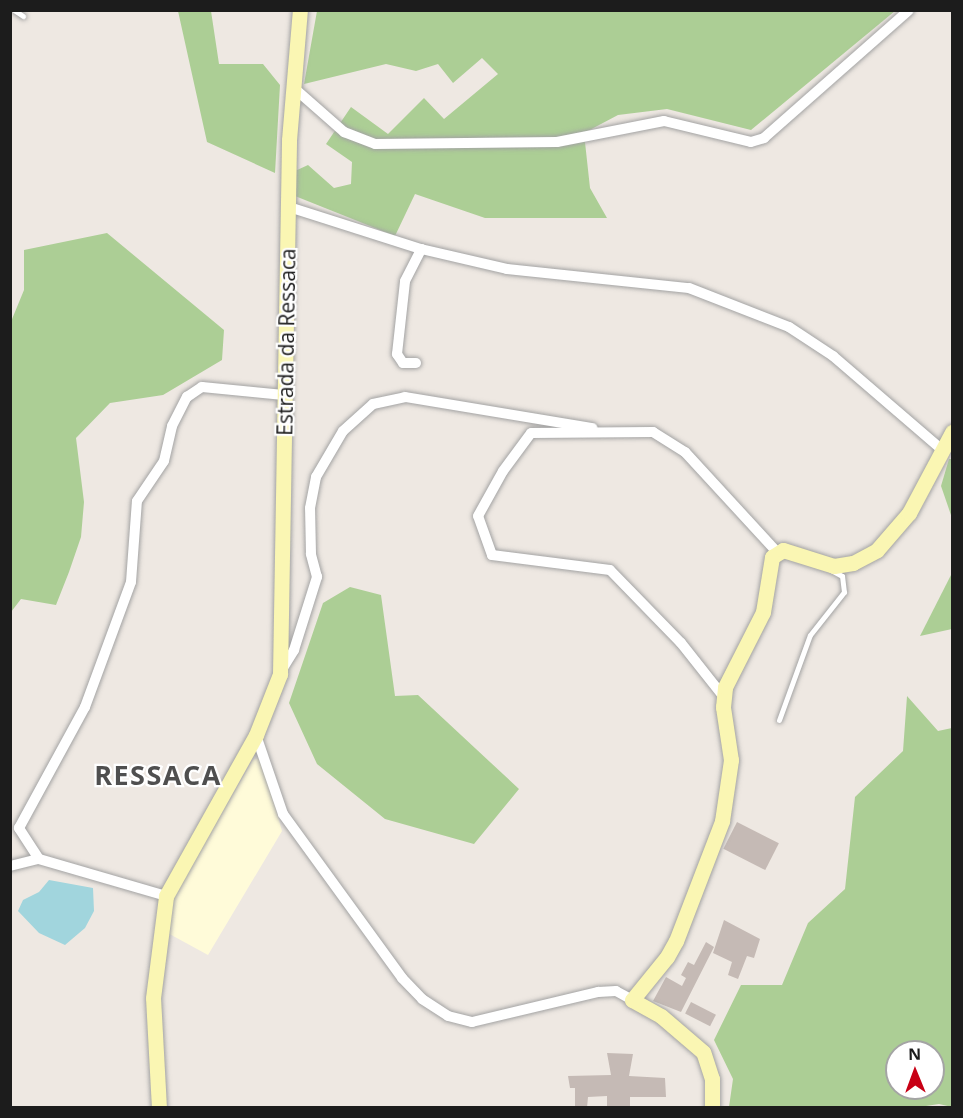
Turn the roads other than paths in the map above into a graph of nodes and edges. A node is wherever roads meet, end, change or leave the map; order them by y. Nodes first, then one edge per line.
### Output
1 (14, 10) edge
2 (300, 10) edge
3 (909, 10) edge
4 (23, 16) dead end
5 (294, 88) junction
6 (289, 207) junction
7 (421, 249) junction
8 (416, 363) dead end
9 (284, 395) junction
10 (604, 430) junction
11 (952, 432) edge
12 (941, 449) junction
13 (777, 552) junction
14 (825, 565) junction
15 (280, 674) junction
16 (723, 696) junction
17 (779, 720) dead end
18 (256, 735) junction
19 (10, 853) edge
20 (39, 859) junction
21 (14, 865) edge
22 (166, 896) junction
23 (632, 1000) junction
24 (159, 1107) edge
25 (712, 1107) edge

1 - 4 lane
2 - 5 street, Estrada da Ressaca
3 - 5 street
5 - 6 street, Estrada da Ressaca
6 - 7 street
6 - 9 street, Estrada da Ressaca
7 - 8 street
7 - 12 street
9 - 15 street, Estrada da Ressaca
9 - 20 street
10 - 13 street
10 - 15 street
10 - 16 street
11 - 12 street
12 - 14 street
13 - 14 street
13 - 16 street
14 - 17 lane
15 - 18 street
16 - 23 street
18 - 22 street
18 - 23 street
19 - 21 street
20 - 21 street
20 - 22 street
22 - 24 street
23 - 25 street

